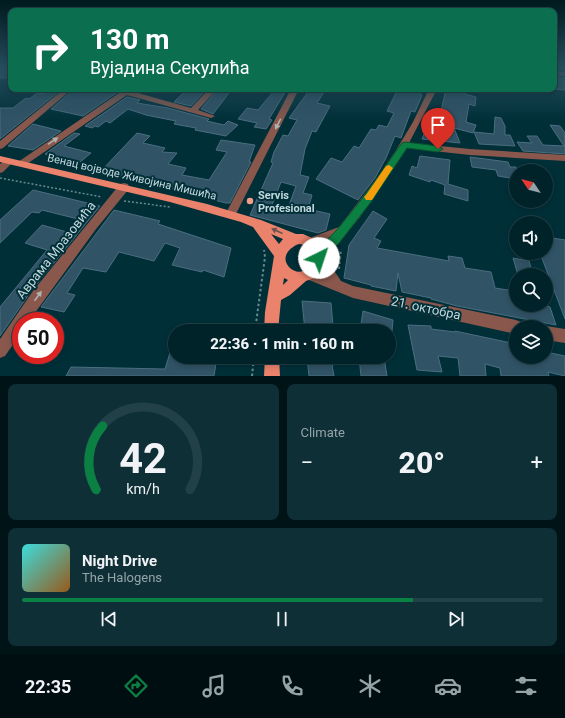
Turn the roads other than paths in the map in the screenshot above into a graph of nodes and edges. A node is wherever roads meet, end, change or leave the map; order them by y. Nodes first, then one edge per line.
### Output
1 (64, 92) edge
2 (127, 92) edge
3 (131, 92) edge
4 (210, 92) edge
5 (294, 92) edge
6 (432, 92) edge
7 (193, 111) junction
8 (211, 116) dead end
9 (405, 145) junction
10 (0, 146) edge
11 (4, 160) edge
12 (564, 160) edge
13 (22, 164) junction
14 (0, 170) edge
15 (124, 187) junction
16 (231, 213) junction
17 (257, 223) junction
18 (343, 231) junction
19 (296, 240) junction
20 (311, 243) junction
21 (319, 256) junction
22 (280, 259) junction
23 (305, 275) junction
24 (337, 286) junction
25 (275, 296) junction
26 (272, 324) edge
27 (509, 326) edge
28 (553, 334) edge
29 (565, 336) edge
30 (0, 351) edge
31 (272, 364) edge
32 (272, 376) edge

1 - 10 street
13 -> 2 street
3 - 7 street
4 - 7 street
5 -> 16 street
6 - 9 street
7 - 8 street
9 - 12 street
9 - 18 street
11 - 13 main road, Венац војводе Живојина Мишића
11 - 14 street
13 - 15 main road, Венац војводе Живојина Мишића
15 - 16 main road, Венац војводе Живојина Мишића
30 -> 15 street, Аврама Мразовића
16 - 17 main road, Венац војводе Живојина Мишића
19 -> 17 main road, Венац војводе Живојина Мишића
17 - 22 main road
18 - 20 street
18 - 21 street
19 - 20 main road
19 - 22 main road
20 - 21 main road
21 - 23 main road
21 - 24 street
22 - 23 main road
22 - 25 main road
23 - 24 street, 21. октобра
23 - 25 main road
24 - 27 street, 21. октобра
25 - 26 main road
28 - 29 street
31 - 32 main road

